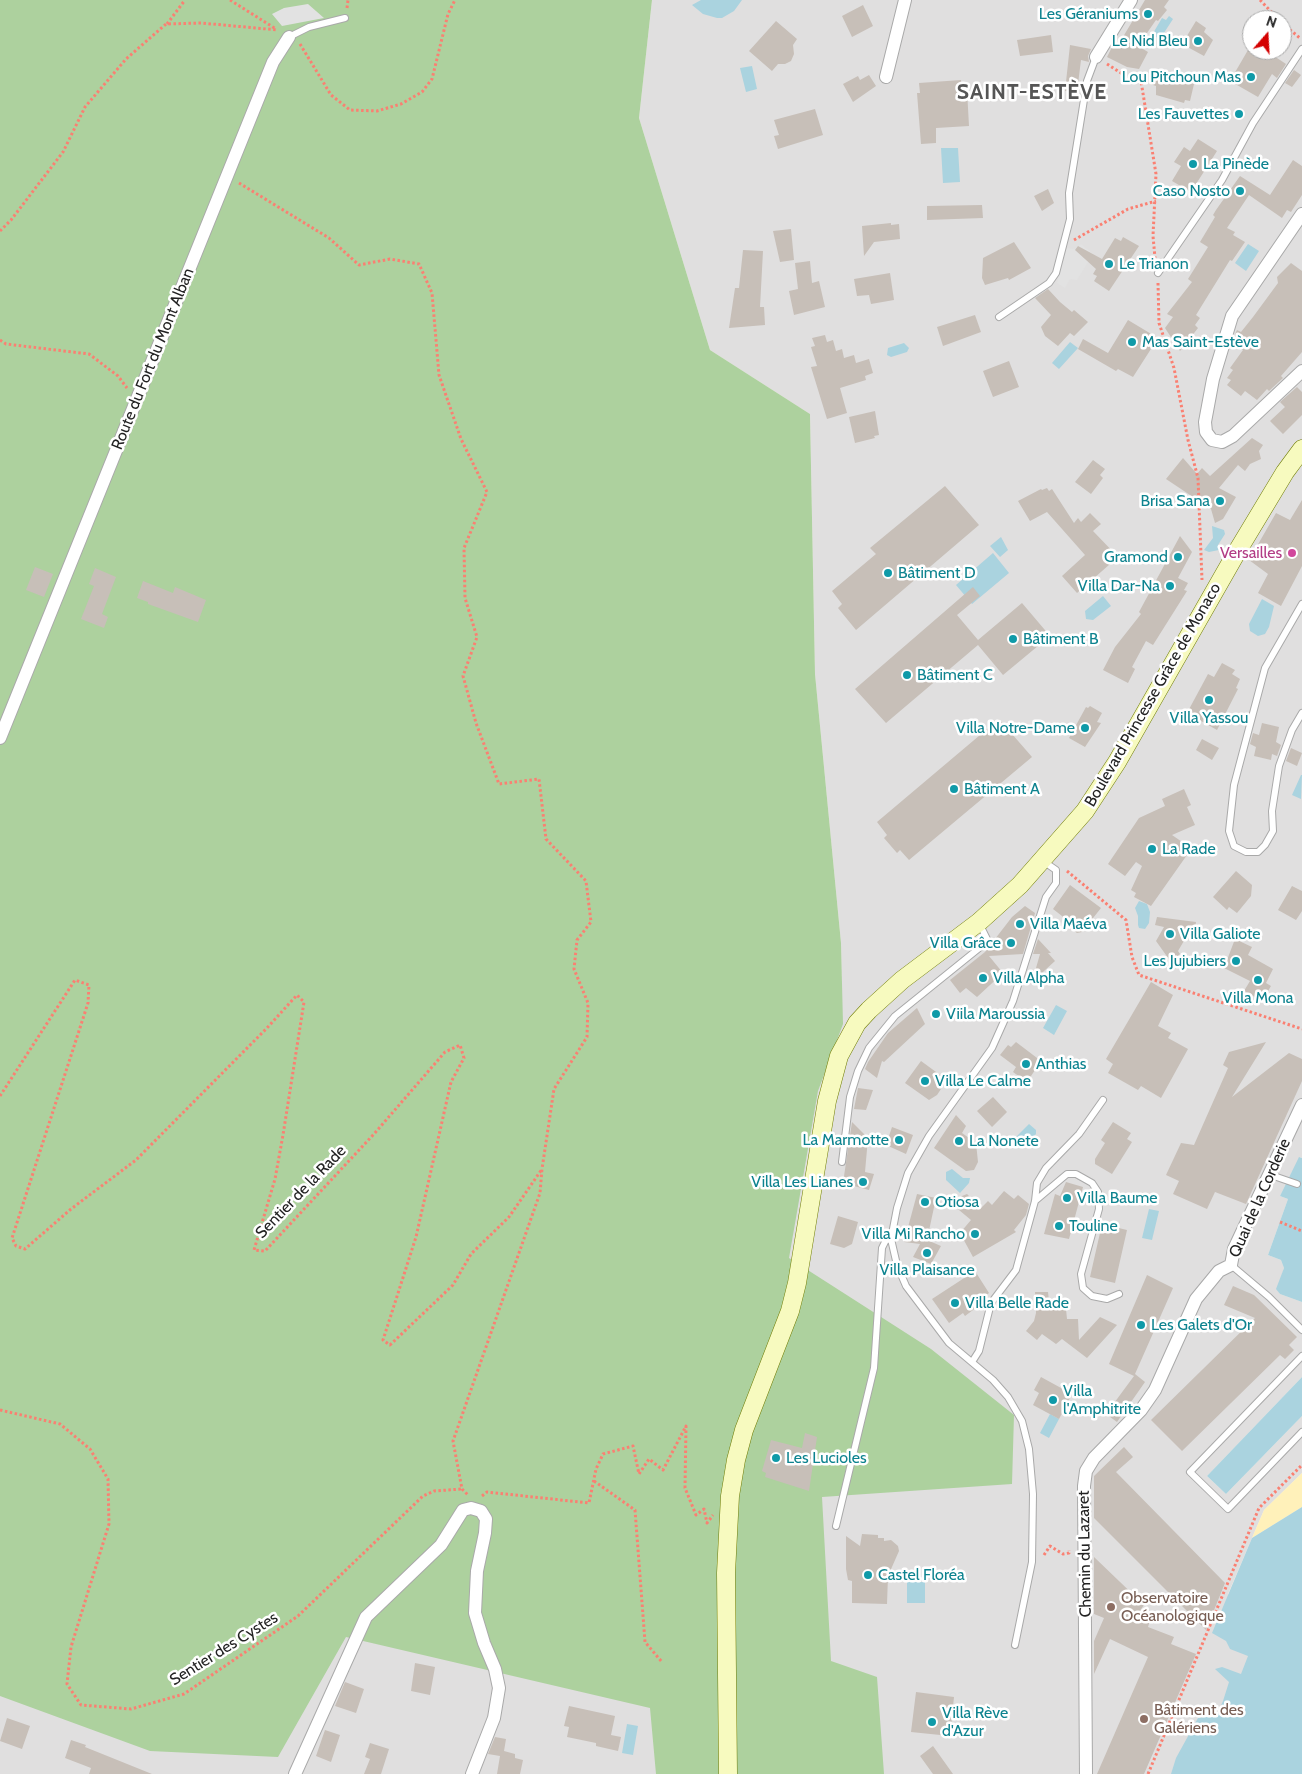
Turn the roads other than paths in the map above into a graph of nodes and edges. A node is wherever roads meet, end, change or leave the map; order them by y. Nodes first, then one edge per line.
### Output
1 (905, 0) edge
2 (1131, 0) edge
3 (345, 18) dead end
4 (288, 34) joint
5 (1302, 48) edge
6 (1096, 57) joint
7 (886, 77) dead end
8 (1302, 214) edge
9 (1158, 273) road end
10 (999, 317) dead end
11 (1302, 371) edge
12 (1302, 449) edge
13 (1302, 604) edge
14 (1302, 714) edge
15 (0, 738) edge
16 (1050, 865) junction
17 (978, 922) junction
18 (1103, 1100) dead end
19 (1302, 1105) edge
20 (842, 1162) dead end
21 (1268, 1174) junction
22 (1297, 1184) dead end
23 (1035, 1201) junction
24 (892, 1239) junction
25 (1231, 1265) junction
26 (1119, 1294) dead end
27 (1302, 1330) edge
28 (1302, 1356) edge
29 (972, 1362) junction
30 (1302, 1432) edge
31 (836, 1526) dead end
32 (1015, 1645) dead end
33 (294, 1774) edge
34 (472, 1774) edge
35 (728, 1774) edge
36 (1086, 1774) edge

1 - 7 street
2 - 6 street
3 - 4 lane
4 - 15 street, Route du Fort du Mont Alban
5 - 9 lane
6 - 10 lane
8 - 11 street
12 - 16 main road, Boulevard Princesse Grâce de Monaco
13 - 14 lane
16 - 17 main road, Boulevard Princesse Grâce de Monaco
16 - 24 lane
17 - 20 lane
17 - 35 main road, Boulevard Princesse Grâce de Monaco
18 - 23 lane
19 - 21 street, Quai de la Corderie
21 - 22 lane
21 - 25 street, Quai de la Corderie
23 - 26 lane
23 - 29 lane
24 - 29 lane
24 - 31 lane
25 - 27 lane
25 - 36 street, Chemin du Lazaret
28 - 30 lane
29 - 32 lane
33 - 34 street

